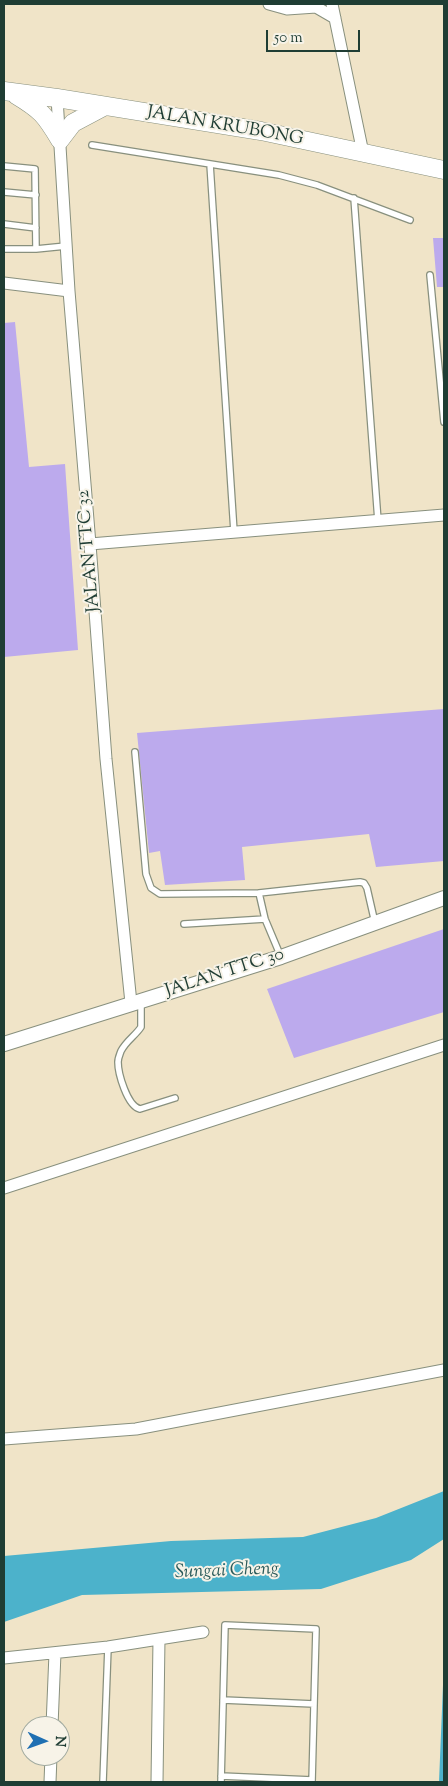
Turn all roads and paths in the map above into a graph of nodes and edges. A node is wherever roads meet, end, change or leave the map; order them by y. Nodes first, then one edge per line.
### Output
1 (269, 4) edge
2 (332, 4) edge
3 (336, 18) junction
4 (7, 92) edge
5 (57, 98) junction
6 (105, 106) junction
7 (60, 140) junction
8 (92, 145) dead end
9 (363, 153) junction
10 (210, 164) junction
11 (4, 166) edge
12 (444, 170) edge
13 (4, 192) edge
14 (36, 195) junction
15 (354, 198) junction
16 (410, 220) dead end
17 (4, 224) edge
18 (36, 228) junction
19 (66, 246) junction
20 (4, 249) edge
21 (36, 249) junction
22 (430, 275) dead end
23 (4, 283) edge
24 (69, 291) junction
25 (444, 422) edge
26 (444, 515) edge
27 (378, 521) junction
28 (234, 532) junction
29 (90, 544) junction
30 (135, 752) dead end
31 (259, 894) junction
32 (444, 898) edge
33 (265, 919) junction
34 (375, 923) junction
35 (184, 924) dead end
36 (281, 956) junction
37 (136, 1002) junction
38 (4, 1044) edge
39 (444, 1045) edge
40 (175, 1098) dead end
41 (4, 1188) edge
42 (444, 1370) edge
43 (4, 1439) edge
44 (203, 1632) dead end
45 (159, 1639) junction
46 (108, 1647) junction
47 (55, 1653) junction
48 (4, 1658) edge
49 (223, 1700) junction
50 (314, 1704) junction
51 (52, 1716) edge
52 (51, 1766) edge
53 (221, 1779) edge
54 (312, 1781) edge
55 (50, 1782) edge
56 (103, 1782) edge
57 (157, 1782) edge

1 - 3 street
2 - 3 street
3 - 9 street
4 - 5 main road, JALAN KRUBONG
4 - 7 main road
5 - 6 main road, JALAN KRUBONG
5 - 7 street, JALAN TTC 32
6 - 7 main road
6 - 9 main road, JALAN KRUBONG
7 - 19 street, JALAN TTC 32
8 - 10 lane
9 - 12 main road, JALAN KRUBONG
10 - 15 lane
10 - 28 lane
11 - 14 lane
13 - 14 lane
14 - 18 lane
15 - 16 lane
15 - 27 lane
17 - 18 lane
18 - 21 lane
19 - 21 lane
19 - 24 street, JALAN TTC 32
20 - 21 lane
22 - 25 lane
23 - 24 street
24 - 29 street, JALAN TTC 32
26 - 27 street
27 - 28 street
28 - 29 street
29 - 37 street, JALAN TTC 32
30 - 31 lane
31 - 33 lane
31 - 34 lane
32 - 34 street, JALAN TTC 30
33 - 35 lane
33 - 36 lane
34 - 36 street, JALAN TTC 30
36 - 37 street, JALAN TTC 30
37 - 38 street, JALAN TTC 30
37 - 40 lane
39 - 41 street
42 - 43 street
44 - 45 street
45 - 46 street
45 - 57 street
46 - 47 street
46 - 56 lane
47 - 48 street
47 - 51 street
49 - 50 lane
49 - 50 lane
49 - 53 lane
50 - 54 lane
52 - 55 street
53 - 54 lane

